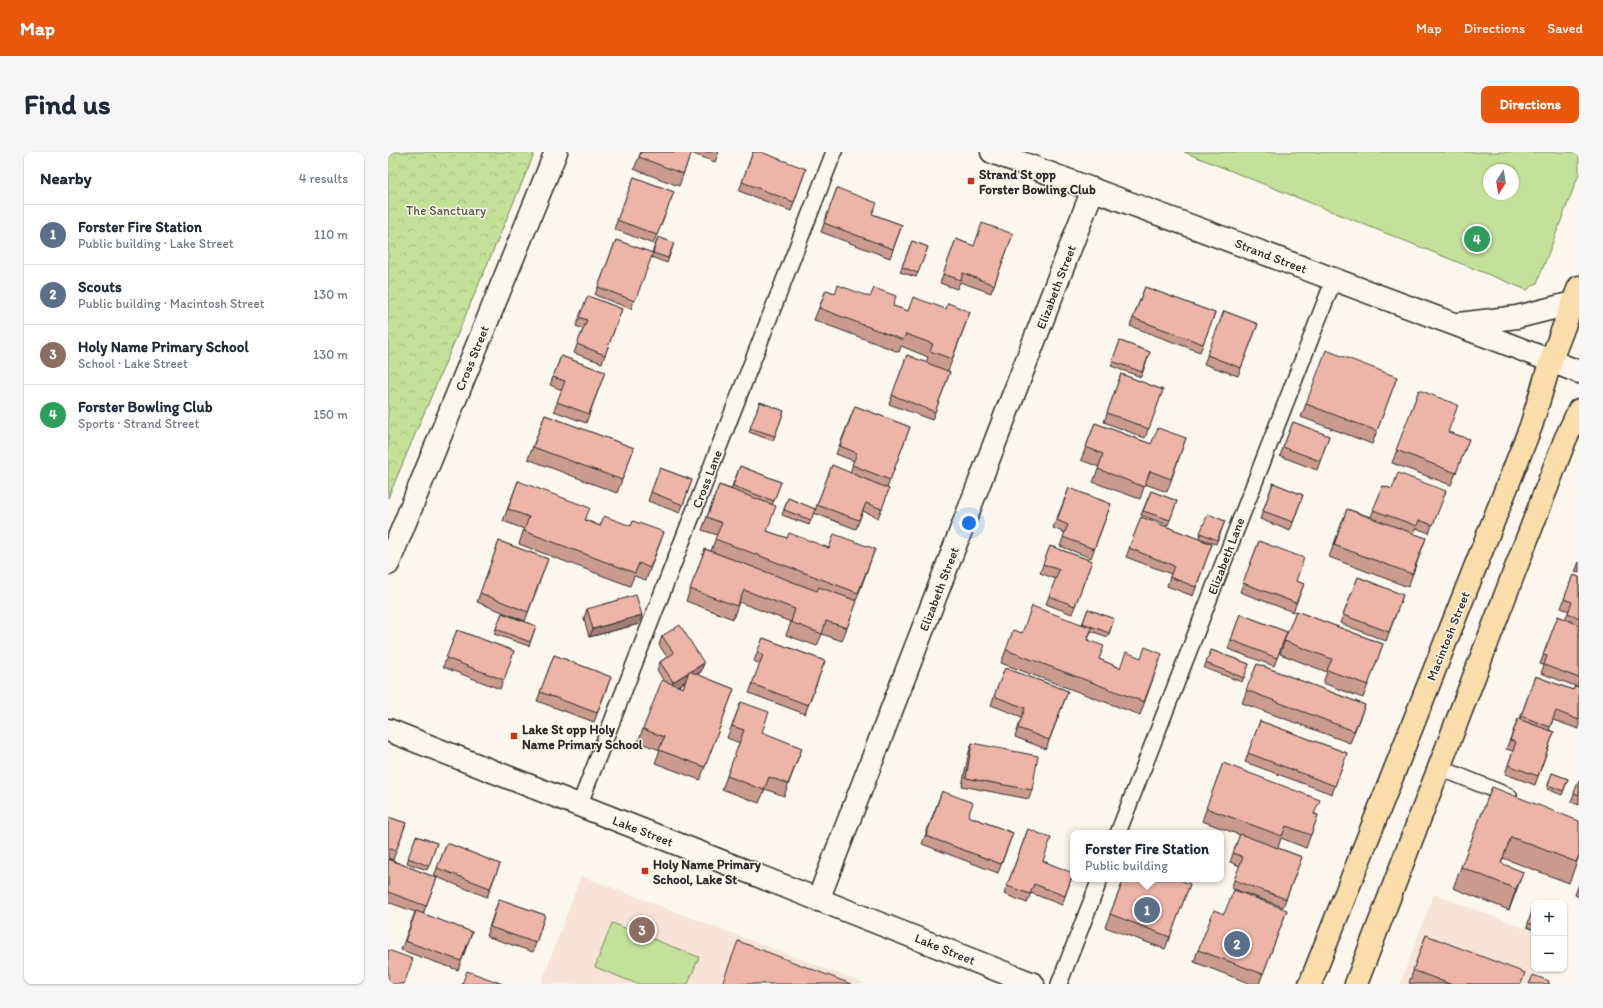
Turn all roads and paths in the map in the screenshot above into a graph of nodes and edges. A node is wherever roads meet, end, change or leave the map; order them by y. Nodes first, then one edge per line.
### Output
1 (556, 152) edge
2 (834, 152) edge
3 (992, 152) edge
4 (1093, 189) junction
5 (1334, 279) junction
6 (1576, 295) edge
7 (1456, 325) junction
8 (1551, 360) junction
9 (1579, 372) edge
10 (1578, 414) edge
11 (388, 564) edge
12 (388, 730) edge
13 (1438, 767) junction
14 (1520, 801) edge
15 (579, 806) junction
16 (1119, 830) edge
17 (1099, 882) edge
18 (818, 900) junction
19 (1033, 984) edge
20 (1059, 984) edge
21 (1310, 984) edge
22 (1356, 984) edge

1 - 11 street, Cross Street
2 - 15 lane, Cross Lane
3 - 4 street, Strand Street
4 - 5 street, Strand Street
4 - 18 street, Elizabeth Street
5 - 7 street, Strand Street
5 - 16 lane, Elizabeth Lane
6 - 7 street
6 - 8 main road, Macintosh Street
7 - 8 street, Strand Street
8 - 9 street, Strand Street
8 - 21 main road, Macintosh Street
10 - 13 main road
12 - 15 street, Lake Street
13 - 14 lane
13 - 22 main road
15 - 18 street, Lake Street
17 - 20 lane
18 - 19 street, Lake Street

